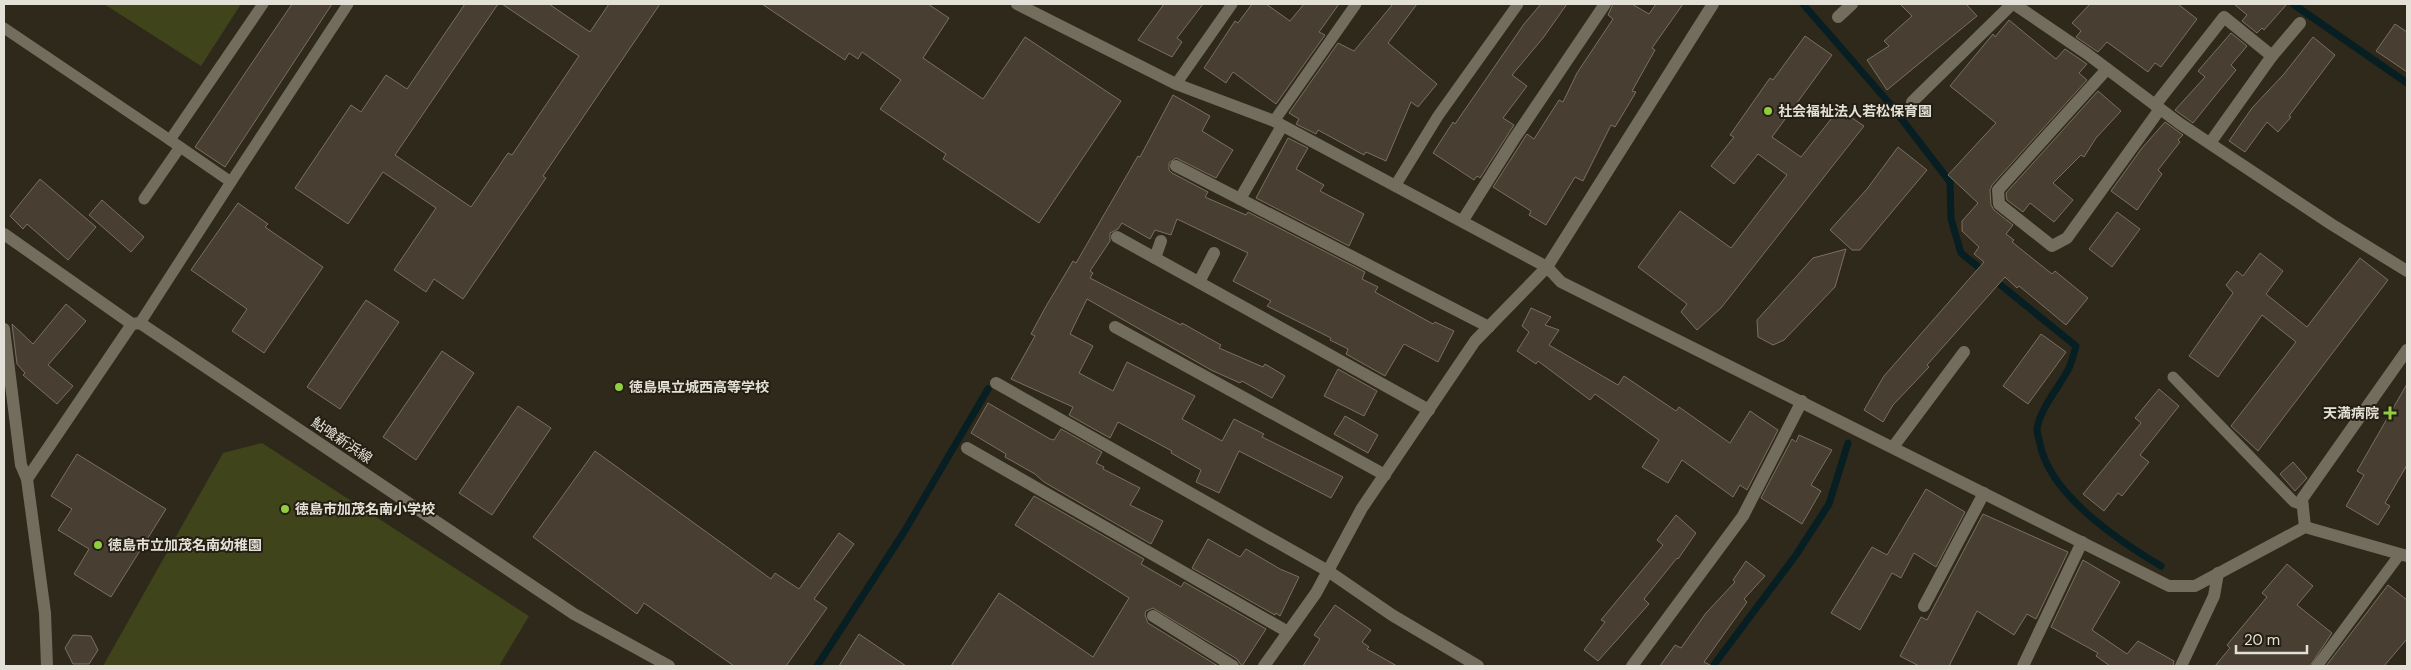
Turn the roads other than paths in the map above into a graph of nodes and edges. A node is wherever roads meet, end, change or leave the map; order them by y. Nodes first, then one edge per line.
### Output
1 (263, 4) edge
2 (348, 4) edge
3 (1017, 4) edge
4 (1232, 4) edge
5 (1356, 4) edge
6 (1518, 4) edge
7 (1605, 4) edge
8 (1713, 4) edge
9 (1852, 4) edge
10 (2013, 4) edge
11 (1838, 17) dead end
12 (2300, 22) dead end
13 (4, 28) edge
14 (2272, 56) junction
15 (2108, 69) junction
16 (1176, 84) junction
17 (1912, 102) dead end
18 (2157, 107) junction
19 (1278, 123) junction
20 (2210, 143) junction
21 (175, 144) junction
22 (1176, 166) dead end
23 (231, 182) junction
24 (1395, 186) junction
25 (1240, 199) junction
26 (144, 200) dead end
27 (1463, 220) junction
28 (4, 234) edge
29 (1117, 237) dead end
30 (1161, 241) dead end
31 (1214, 253) dead end
32 (1155, 258) junction
33 (1547, 267) junction
34 (2407, 271) edge
35 (1199, 282) junction
36 (136, 323) junction
37 (1115, 327) dead end
38 (1489, 327) junction
39 (4, 329) edge
40 (2407, 350) edge
41 (1964, 352) dead end
42 (2173, 377) dead end
43 (996, 383) dead end
44 (1802, 401) junction
45 (1429, 410) junction
46 (1893, 447) junction
47 (967, 448) dead end
48 (1385, 475) junction
49 (27, 479) junction
50 (1984, 493) junction
51 (2303, 505) junction
52 (2305, 527) junction
53 (2082, 542) junction
54 (2403, 555) edge
55 (1328, 571) junction
56 (2218, 574) junction
57 (1924, 606) dead end
58 (1153, 616) dead end
59 (1288, 632) junction
60 (47, 666) edge
61 (668, 666) edge
62 (1233, 666) edge
63 (1264, 666) edge
64 (1478, 666) edge
65 (1632, 666) edge
66 (2022, 666) edge
67 (2181, 666) edge
68 (2317, 666) edge

1 - 21 lane
2 - 23 lane
3 - 16 street
4 - 16 lane
5 - 19 lane
6 - 24 lane
7 - 27 street
8 - 33 street
9 - 11 street
10 - 15 street
10 - 17 street
12 - 14 street
13 - 21 lane
14 - 18 street
14 - 20 street
15 - 18 street
15 - 18 street
16 - 19 street
18 - 20 street
19 - 24 street
19 - 25 street
20 - 34 street
21 - 23 lane
21 - 26 lane
22 - 25 street
23 - 36 lane
24 - 27 street
25 - 38 street
27 - 33 street
28 - 36 street, 鮎喰新浜線
29 - 32 street
30 - 32 street
31 - 35 street
32 - 35 street
33 - 38 street
33 - 44 street
35 - 45 street
36 - 49 street
36 - 61 street, 鮎喰新浜線
37 - 48 street
38 - 45 street
39 - 49 street
40 - 51 street
41 - 46 street
42 - 51 lane
43 - 55 street
44 - 46 street
44 - 65 street
45 - 48 street
46 - 50 street
47 - 59 street
48 - 55 street
49 - 60 street
50 - 53 street
50 - 57 street
51 - 52 street
52 - 54 street
52 - 56 street
53 - 56 street
53 - 66 street
54 - 68 lane
55 - 59 street
55 - 64 street
56 - 67 street
58 - 62 street
59 - 63 street

